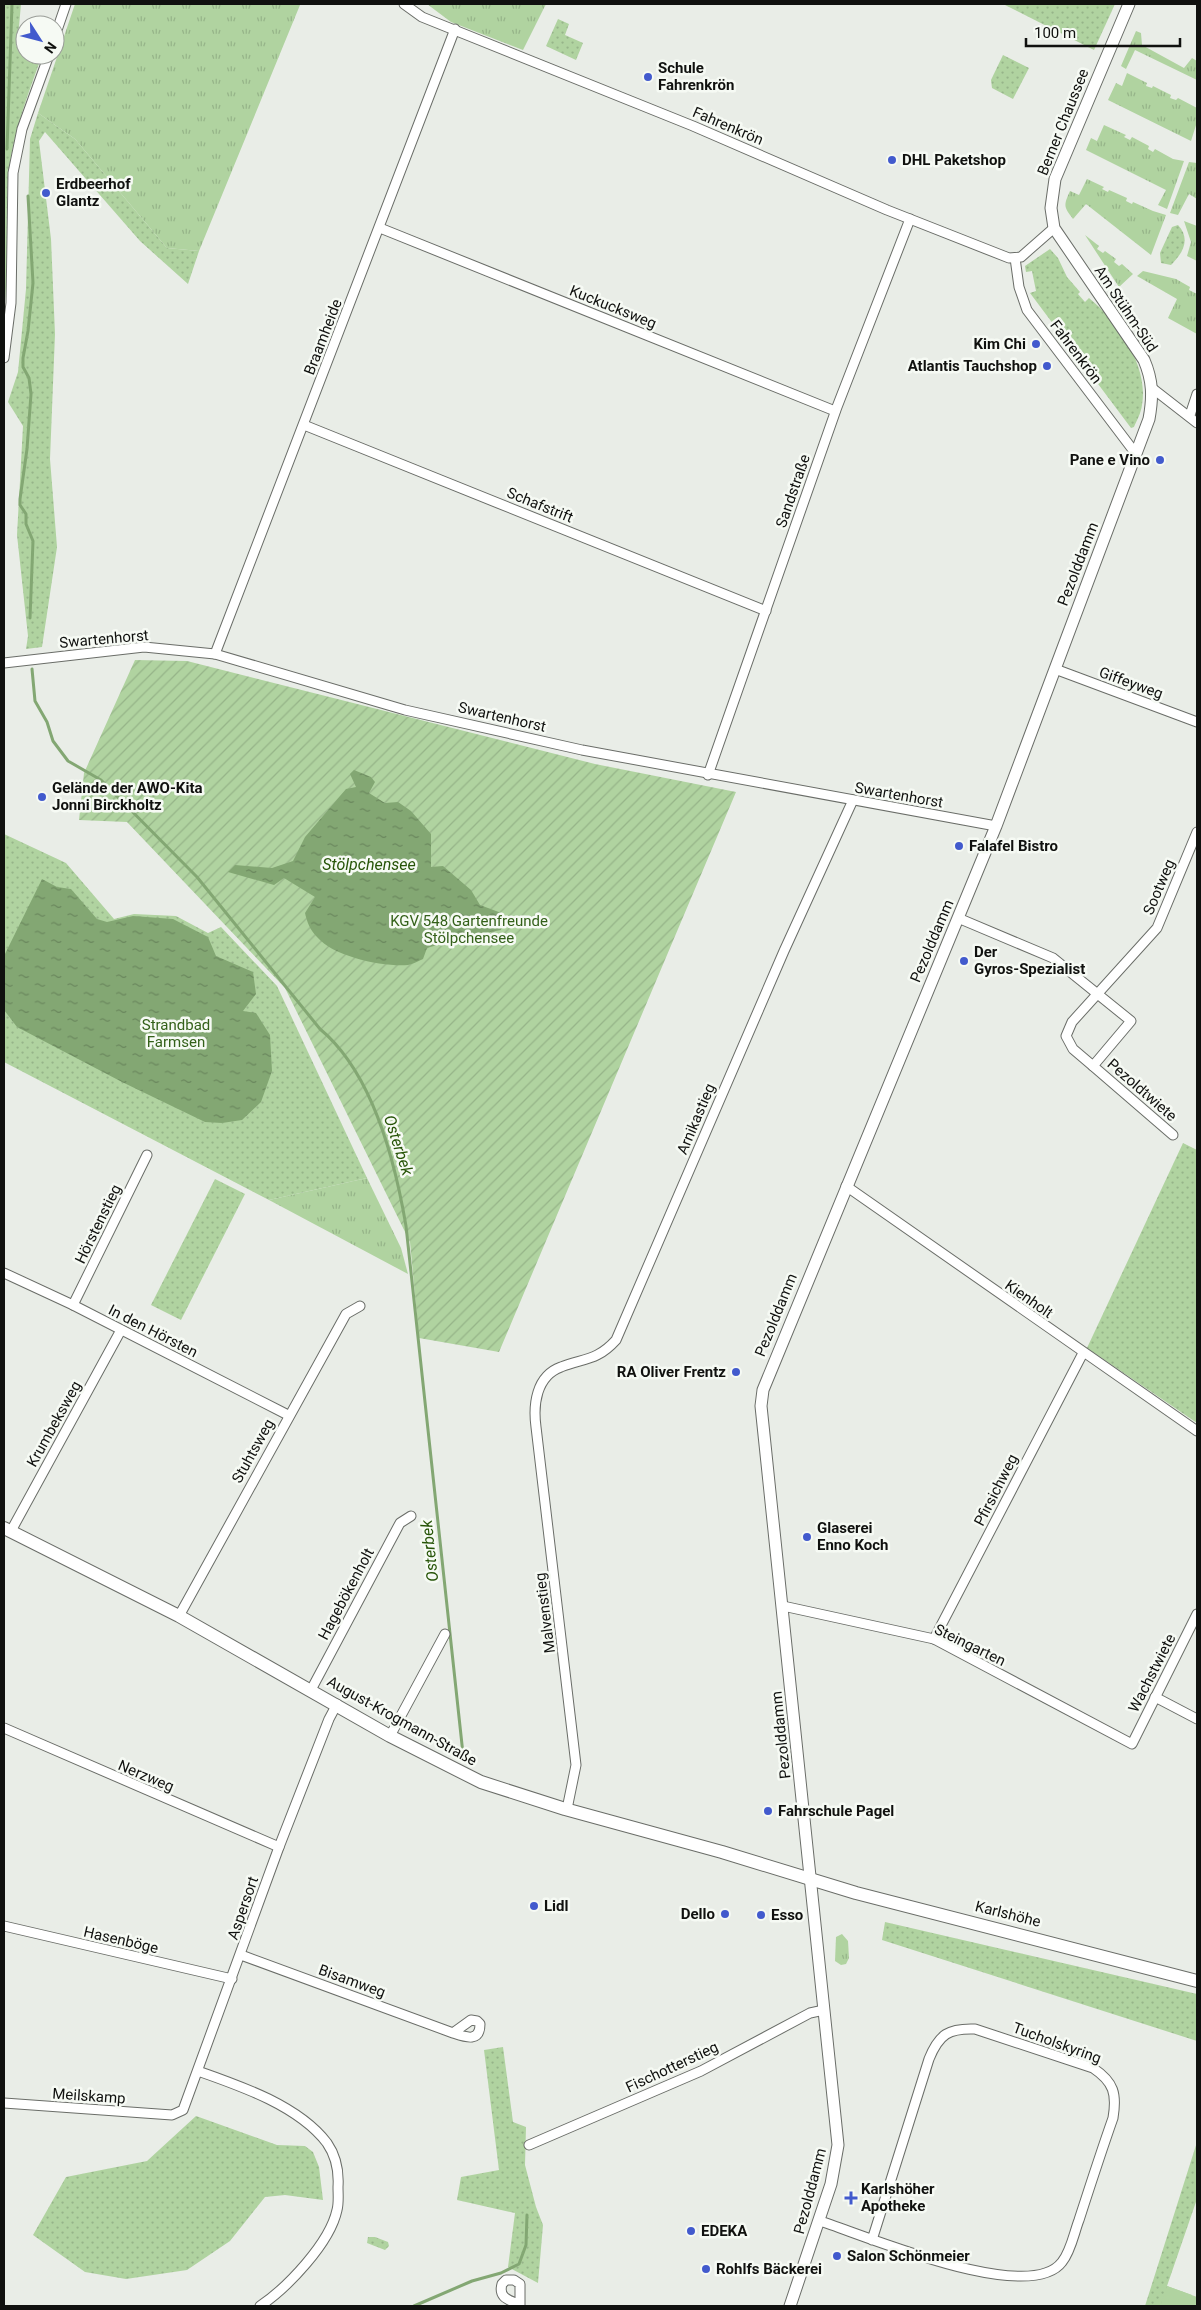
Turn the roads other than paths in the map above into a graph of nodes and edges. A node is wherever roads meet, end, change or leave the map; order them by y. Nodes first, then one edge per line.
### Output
1 (404, 4) edge
2 (1129, 4) edge
3 (455, 29) junction
4 (45, 65) edge
5 (910, 219) junction
6 (380, 228) junction
7 (1054, 228) junction
8 (1015, 258) junction
9 (4, 358) edge
10 (1152, 388) junction
11 (1197, 394) edge
12 (835, 411) junction
13 (1190, 415) junction
14 (1197, 424) edge
15 (304, 425) junction
16 (1136, 454) junction
17 (766, 611) junction
18 (216, 654) junction
19 (4, 663) edge
20 (1055, 669) junction
21 (1197, 722) edge
22 (708, 774) junction
23 (853, 800) junction
24 (996, 826) junction
25 (1197, 832) edge
26 (958, 918) junction
27 (1098, 992) junction
28 (1093, 1066) junction
29 (1173, 1135) dead end
30 (147, 1155) dead end
31 (846, 1186) junction
32 (4, 1273) edge
33 (74, 1305) junction
34 (360, 1306) dead end
35 (121, 1330) junction
36 (1083, 1354) junction
37 (534, 1413) joint
38 (288, 1415) junction
39 (1197, 1431) edge
40 (411, 1516) dead end
41 (7, 1530) edge
42 (783, 1606) junction
43 (1197, 1614) edge
44 (179, 1616) junction
45 (445, 1634) dead end
46 (934, 1639) junction
47 (311, 1690) junction
48 (1155, 1697) junction
49 (337, 1704) junction
50 (1197, 1719) edge
51 (4, 1728) edge
52 (390, 1736) junction
53 (1132, 1744) joint
54 (567, 1810) junction
55 (279, 1847) junction
56 (811, 1879) junction
57 (4, 1926) edge
58 (241, 1955) junction
59 (232, 1978) junction
60 (1197, 1981) edge
61 (824, 2010) junction
62 (453, 2033) dead end
63 (198, 2071) junction
64 (4, 2103) edge
65 (172, 2115) joint
66 (529, 2145) dead end
67 (820, 2220) junction
68 (872, 2240) junction
69 (260, 2306) edge
70 (790, 2306) edge

1 - 3 street, Fahrenkrön
2 - 7 street, Berner Chaussee
3 - 5 street, Fahrenkrön
3 - 6 street, Braamheide
4 - 9 street
5 - 8 street, Fahrenkrön
5 - 12 street, Sandstraße
6 - 12 street, Kuckucksweg
6 - 15 street, Braamheide
7 - 8 street
7 - 10 street, Am Stühm-Süd
8 - 16 street, Fahrenkrön
10 - 13 street
10 - 16 street, Pezolddamm
11 - 13 street
12 - 17 street, Sandstraße
13 - 14 street
15 - 17 street, Schafstrift
15 - 18 street, Braamheide
16 - 20 street, Pezolddamm
17 - 22 street, Sandstraße
18 - 19 street, Swartenhorst
18 - 22 street, Swartenhorst
20 - 21 street, Giffeyweg
20 - 24 street, Pezolddamm
22 - 23 street, Swartenhorst
23 - 24 street, Swartenhorst
23 - 37 street, Arnikastieg
24 - 26 street, Pezolddamm
25 - 27 street, Sootweg
26 - 27 street, Pezoldtwiete
26 - 31 street, Pezolddamm
27 - 28 street, Pezoldtwiete
27 - 28 street, Pezoldtwiete
28 - 29 street, Pezoldtwiete
30 - 33 street, Hörstenstieg
31 - 36 street, Kienholt
31 - 42 street, Pezolddamm
32 - 33 street, In den Hörsten
33 - 35 street, In den Hörsten
34 - 38 street, Stuhtsweg
35 - 38 street, In den Hörsten
35 - 41 street, Krumbeksweg
36 - 39 street, Kienholt
36 - 46 street, Pfirsichweg
37 - 54 street, Malvenstieg
38 - 44 street, Stuhtsweg
40 - 47 street, Hagebökenholt
41 - 44 main road, August-Krogmann-Straße
42 - 46 street, Steingarten
42 - 56 street, Pezolddamm
43 - 48 street, Wachstwiete
44 - 47 main road, August-Krogmann-Straße
45 - 52 street
46 - 53 street, Steingarten
47 - 49 main road, August-Krogmann-Straße
48 - 50 street
48 - 53 street, Wachstwiete
49 - 52 main road, August-Krogmann-Straße
49 - 55 street, Aspersort
51 - 55 street, Nerzweg
52 - 54 main road, August-Krogmann-Straße
54 - 56 main road, August-Krogmann-Straße
55 - 58 street, Aspersort
56 - 60 main road, Karlshöhe
56 - 61 street, Pezolddamm
57 - 59 street, Hasenböge
58 - 59 street, Aspersort
58 - 62 street, Bisamweg
59 - 63 street, Aspersort
61 - 66 street, Fischotterstieg
61 - 67 street, Pezolddamm
63 - 65 street, Aspersort
63 - 69 street
64 - 65 street, Meilskamp
67 - 68 street, Tucholskyring
67 - 70 street, Pezolddamm
68 - 68 street, Tucholskyring

